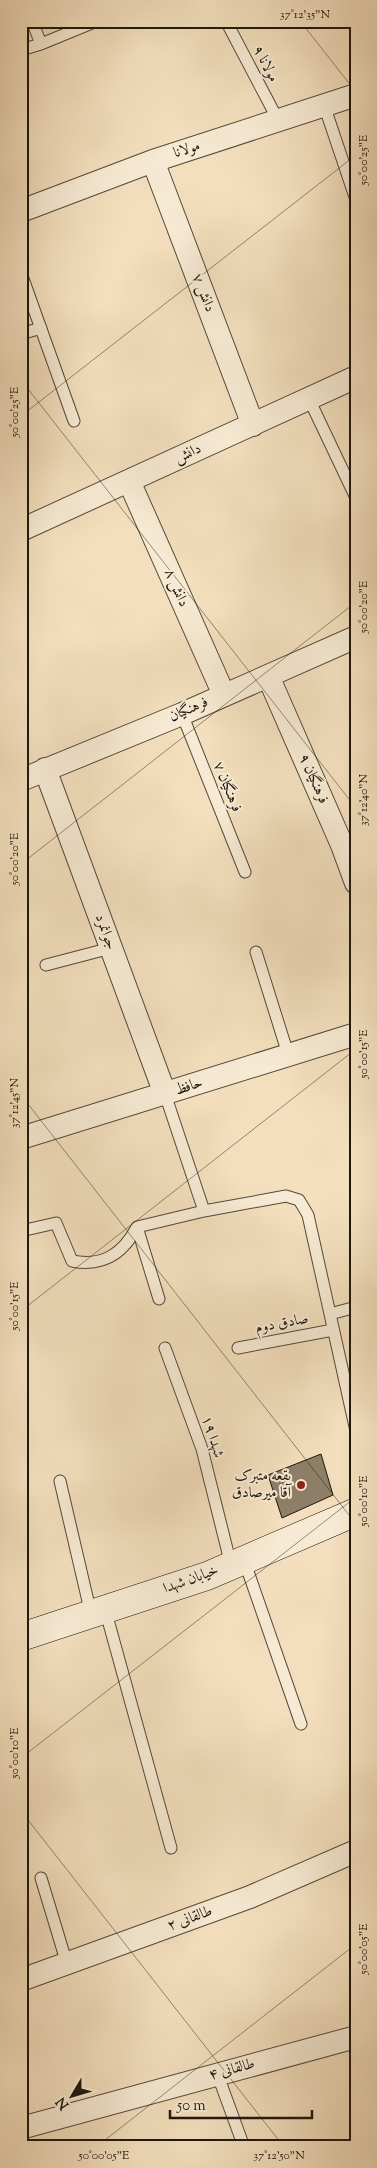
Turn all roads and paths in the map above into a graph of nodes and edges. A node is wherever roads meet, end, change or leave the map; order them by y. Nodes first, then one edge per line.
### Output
1 (32, 21) edge
2 (98, 21) edge
3 (226, 21) edge
4 (41, 44) junction
5 (21, 50) edge
6 (356, 95) edge
7 (324, 105) junction
8 (278, 120) junction
9 (153, 161) junction
10 (356, 200) edge
11 (21, 211) edge
12 (21, 272) edge
13 (41, 328) junction
14 (21, 334) edge
15 (356, 378) edge
16 (309, 399) junction
17 (74, 422) dead end
18 (253, 424) junction
19 (129, 481) junction
20 (356, 498) edge
21 (21, 530) edge
22 (356, 637) edge
23 (268, 676) junction
24 (224, 695) junction
25 (182, 714) junction
26 (45, 769) junction
27 (21, 780) edge
28 (245, 872) dead end
29 (356, 883) edge
30 (111, 948) junction
31 (256, 952) dead end
32 (46, 965) dead end
33 (356, 1034) edge
34 (288, 1054) junction
35 (164, 1094) junction
36 (21, 1138) edge
37 (204, 1211) junction
38 (137, 1227) junction
39 (21, 1231) edge
40 (159, 1299) dead end
41 (356, 1307) edge
42 (330, 1314) junction
43 (333, 1330) junction
44 (165, 1348) dead end
45 (238, 1348) dead end
46 (356, 1431) edge
47 (60, 1481) dead end
48 (356, 1512) edge
49 (238, 1562) junction
50 (98, 1612) junction
51 (21, 1637) edge
52 (301, 1724) dead end
53 (171, 1848) dead end
54 (356, 1851) edge
55 (41, 1878) dead end
56 (67, 1964) junction
57 (21, 1980) edge
58 (356, 2037) edge
59 (217, 2073) junction
60 (21, 2128) edge
61 (244, 2147) edge

1 - 4 lane
2 - 4 lane
3 - 8 lane, مولانا ۹
4 - 5 lane
6 - 7 street, مولانا
7 - 8 street, مولانا
7 - 10 lane
8 - 9 street, مولانا
9 - 11 street, مولانا
9 - 18 street, دانش ۷
12 - 13 lane
13 - 14 lane
13 - 17 lane
15 - 16 street, دانش
16 - 18 street, دانش
16 - 20 lane
18 - 19 street, دانش
19 - 21 street, دانش
19 - 24 street, دانش ۸
22 - 23 street, فرهنگیان
23 - 24 street, فرهنگیان
23 - 29 street, فرهنگیان ۹
24 - 25 street, فرهنگیان
25 - 26 street, فرهنگیان
25 - 28 lane, فرهنگیان ۷
26 - 27 street, فرهنگیان
26 - 30 street, جوانمرد
30 - 32 lane
30 - 35 street, جوانمرد
31 - 34 lane
33 - 34 street, حافظ
34 - 35 street, حافظ
35 - 36 street, حافظ
35 - 37 lane
37 - 38 lane
37 - 42 lane
38 - 39 lane
38 - 40 lane
41 - 42 lane
42 - 43 lane
43 - 45 lane, صادق دوم
43 - 46 lane
44 - 49 lane, شهدا ۱۹
47 - 50 lane
48 - 49 main road, خیابان شهدا
49 - 50 main road, خیابان شهدا
49 - 52 lane, شهدا ۱۹
50 - 51 main road, خیابان شهدا
50 - 53 lane
54 - 56 street, طالقانی ۲
55 - 56 lane
56 - 57 street, طالقانی ۲
58 - 59 street, طالقانی ۴
59 - 60 street, طالقانی ۴
59 - 61 lane

